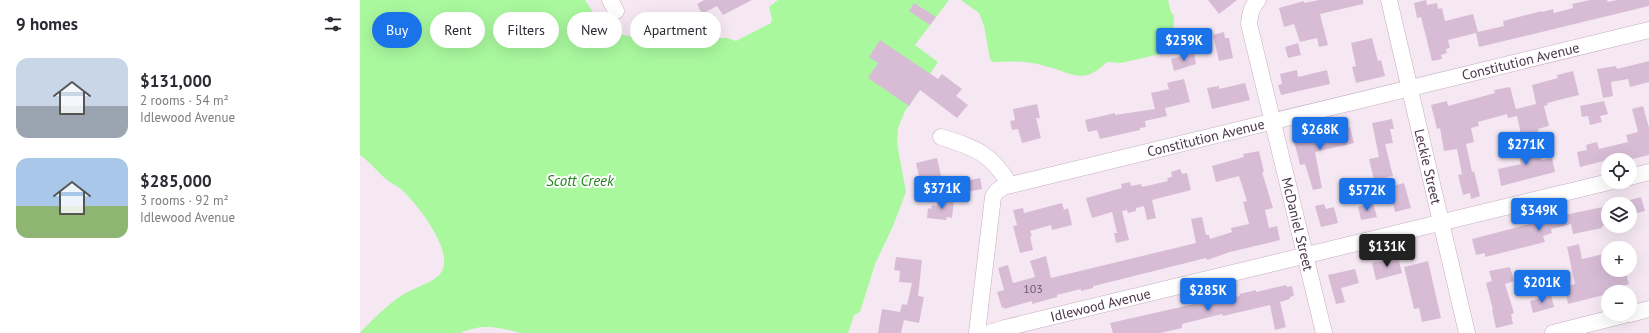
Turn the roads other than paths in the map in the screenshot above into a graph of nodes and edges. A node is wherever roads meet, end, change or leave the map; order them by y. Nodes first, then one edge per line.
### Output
1 (1258, 0) edge
2 (1389, 0) edge
3 (1649, 30) edge
4 (1410, 88) junction
5 (1273, 121) junction
6 (942, 137) dead end
7 (1649, 172) edge
8 (1637, 175) edge
9 (1601, 184) edge
10 (1010, 185) junction
11 (1442, 222) junction
12 (1306, 255) junction
13 (1649, 309) edge
14 (1637, 312) edge
15 (1602, 321) edge
16 (1559, 332) edge
17 (976, 333) edge
18 (989, 333) edge
19 (1324, 333) edge
20 (1467, 333) edge

1 - 5 street, McDaniel Street
2 - 4 street, Leckie Street
3 - 4 street, Constitution Avenue
4 - 5 street, Constitution Avenue
4 - 11 street, Leckie Street
5 - 10 street, Constitution Avenue
5 - 12 street, McDaniel Street
6 - 10 street
7 - 8 street
9 - 11 street, Idlewood Avenue
10 - 17 street, Constitution Avenue
11 - 12 street, Idlewood Avenue
11 - 20 street, Leckie Street
12 - 18 street, Idlewood Avenue
12 - 19 street, McDaniel Street
13 - 14 street
15 - 16 street

